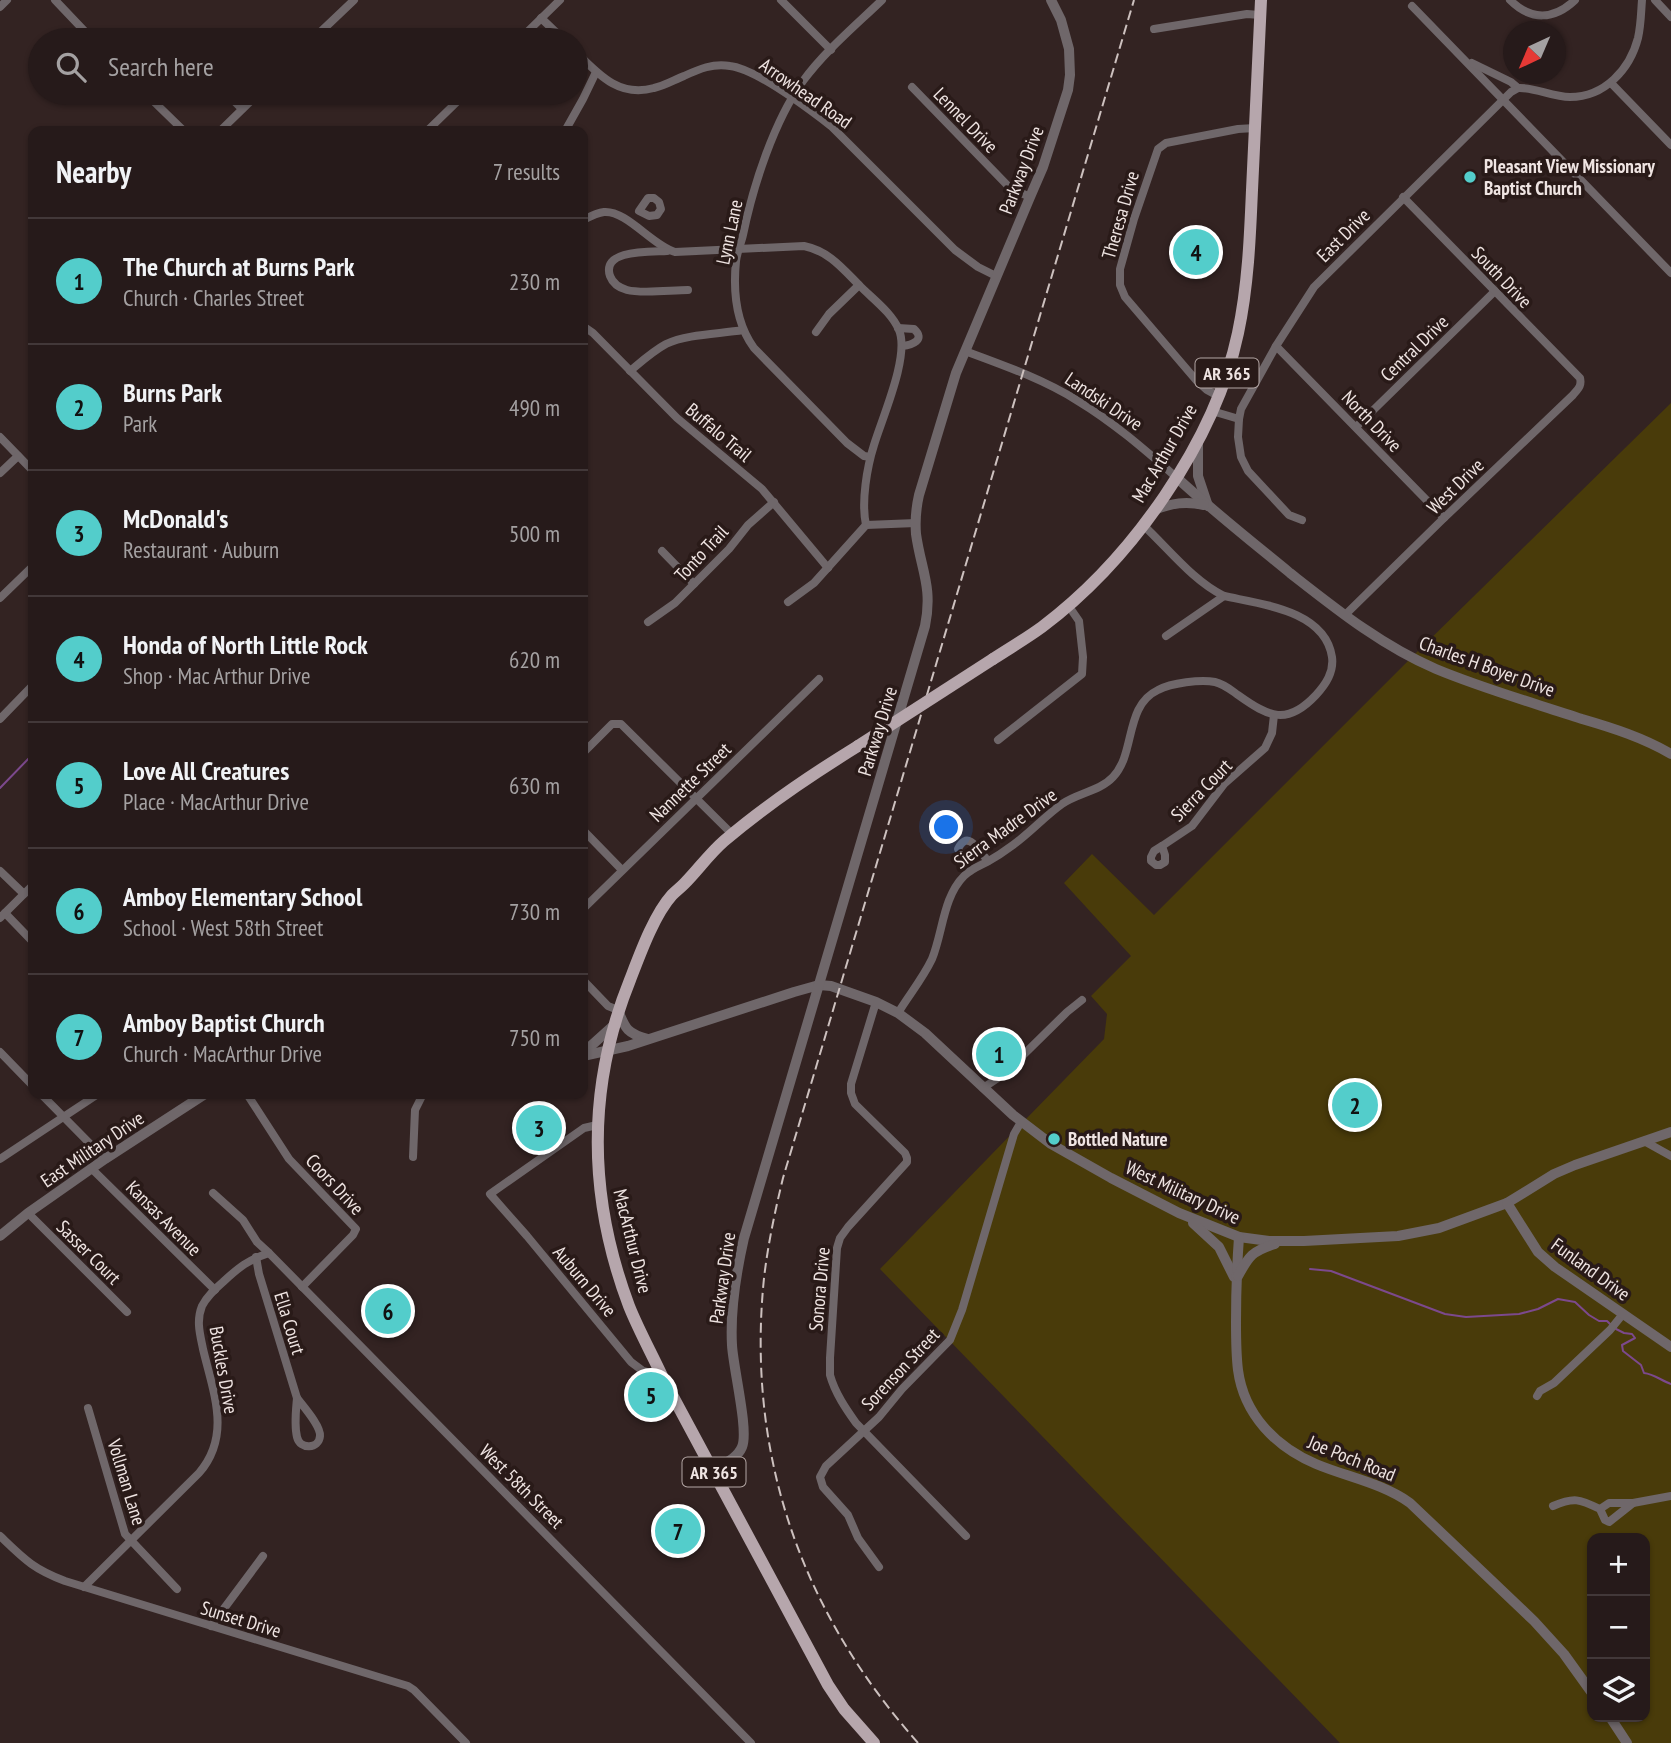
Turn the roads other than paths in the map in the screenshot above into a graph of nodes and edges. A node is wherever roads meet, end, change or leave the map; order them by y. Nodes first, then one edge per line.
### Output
1 (7, 0) edge
2 (55, 0) edge
3 (354, 0) edge
4 (560, 0) edge
5 (781, 0) edge
6 (882, 0) edge
7 (1051, 0) edge
8 (1261, 0) edge
9 (1510, 0) edge
10 (1575, 0) edge
11 (1642, 0) edge
12 (1655, 0) edge
13 (1412, 6) dead end
14 (0, 7) edge
15 (1260, 15) junction
16 (1671, 17) edge
17 (541, 18) junction
18 (82, 28) edge
19 (325, 28) edge
20 (531, 28) edge
21 (551, 28) edge
22 (1154, 29) dead end
23 (831, 50) junction
24 (1462, 57) junction
25 (588, 64) edge
26 (596, 72) junction
27 (1611, 83) junction
28 (912, 87) dead end
29 (1517, 88) junction
30 (588, 89) edge
31 (792, 99) junction
32 (1504, 100) junction
33 (157, 105) edge
34 (238, 105) edge
35 (246, 105) edge
36 (454, 105) edge
37 (580, 105) edge
38 (242, 109) junction
39 (179, 126) edge
40 (224, 126) edge
41 (432, 126) edge
42 (568, 126) edge
43 (1255, 128) junction
44 (1671, 145) edge
45 (1030, 197) junction
46 (1403, 197) junction
47 (639, 211) dead end
48 (588, 218) edge
49 (629, 222) junction
50 (670, 250) junction
51 (738, 250) junction
52 (1671, 272) edge
53 (996, 276) junction
54 (859, 285) junction
55 (688, 290) dead end
56 (1495, 291) junction
57 (898, 328) junction
58 (588, 330) edge
59 (743, 330) junction
60 (816, 332) dead end
61 (902, 346) junction
62 (1276, 346) junction
63 (965, 351) junction
64 (631, 371) junction
65 (1580, 378) joint
66 (1218, 396) junction
67 (1212, 411) junction
68 (1239, 419) junction
69 (1356, 427) junction
70 (0, 437) edge
71 (1198, 441) junction
72 (18, 456) junction
73 (870, 457) junction
74 (28, 466) edge
75 (0, 473) edge
76 (1176, 477) junction
77 (774, 502) junction
78 (1208, 506) junction
79 (1154, 510) junction
80 (1444, 517) junction
81 (1302, 520) dead end
82 (916, 523) junction
83 (866, 525) junction
84 (1143, 525) junction
85 (662, 551) dead end
86 (828, 568) junction
87 (28, 571) edge
88 (694, 584) junction
89 (1224, 596) junction
90 (0, 598) edge
91 (788, 602) dead end
92 (1068, 605) junction
93 (1345, 615) junction
94 (649, 622) dead end
95 (1166, 636) dead end
96 (819, 678) dead end
97 (28, 690) edge
98 (1274, 715) junction
99 (0, 719) edge
100 (998, 740) dead end
101 (858, 746) joint
102 (588, 748) edge
103 (1671, 754) edge
104 (696, 798) junction
105 (732, 834) junction
106 (588, 835) edge
107 (1162, 846) dead end
108 (988, 861) junction
109 (622, 870) junction
110 (970, 871) junction
111 (0, 872) edge
112 (28, 890) edge
113 (24, 894) junction
114 (588, 904) edge
115 (3, 916) edge
116 (28, 938) edge
117 (588, 985) edge
118 (819, 985) junction
119 (794, 992) junction
120 (1082, 1000) dead end
121 (876, 1002) junction
122 (813, 1005) junction
123 (618, 1010) junction
124 (898, 1013) junction
125 (613, 1026) junction
126 (648, 1039) junction
127 (588, 1050) edge
128 (606, 1051) junction
129 (0, 1052) edge
130 (588, 1054) edge
131 (28, 1081) edge
132 (983, 1088) junction
133 (46, 1099) edge
134 (90, 1099) edge
135 (197, 1099) edge
136 (250, 1099) edge
137 (420, 1099) edge
138 (63, 1116) junction
139 (1021, 1122) junction
140 (597, 1125) junction
141 (1671, 1132) edge
142 (1644, 1141) junction
143 (1671, 1156) edge
144 (413, 1157) dead end
145 (0, 1159) edge
146 (106, 1159) junction
147 (92, 1169) junction
148 (1525, 1192) junction
149 (213, 1193) dead end
150 (1507, 1203) junction
151 (27, 1213) junction
152 (1185, 1215) junction
153 (1521, 1226) junction
154 (0, 1236) edge
155 (1239, 1237) junction
156 (1281, 1242) junction
157 (268, 1253) junction
158 (256, 1257) junction
159 (1236, 1279) junction
160 (302, 1287) junction
161 (215, 1290) junction
162 (127, 1312) dead end
163 (1623, 1314) junction
164 (1671, 1347) edge
165 (663, 1376) junction
166 (1537, 1396) dead end
167 (297, 1398) junction
168 (88, 1408) dead end
169 (864, 1431) junction
170 (713, 1470) junction
171 (1671, 1496) edge
172 (1633, 1503) junction
173 (1553, 1506) dead end
174 (1600, 1509) junction
175 (0, 1536) edge
176 (966, 1536) dead end
177 (130, 1540) junction
178 (264, 1556) dead end
179 (879, 1567) dead end
180 (84, 1587) junction
181 (177, 1589) dead end
182 (211, 1626) junction
183 (1587, 1686) edge
184 (1613, 1722) edge
185 (466, 1743) edge
186 (751, 1743) edge
187 (874, 1743) edge
188 (1627, 1743) edge

1 - 14 street
2 - 18 street
3 - 19 street
4 - 17 street
5 - 23 street
6 - 23 street, Lynn Lane
7 - 45 street, Parkway Drive
8 - 15 main road, Mac Arthur Drive / AR 365
9 - 10 street
11 - 27 street
12 - 16 street
13 - 24 street
15 - 22 street
15 - 43 main road, Mac Arthur Drive / AR 365
17 - 20 street
17 - 21 street
23 - 31 street, Lynn Lane
24 - 29 street
24 - 32 street
25 - 26 street, Arrowhead Road
26 - 30 street
26 - 31 street, Arrowhead Road
27 - 29 street
27 - 44 street
28 - 45 street, Lennel Drive
29 - 32 street, East Drive
31 - 51 street, Lynn Lane
31 - 53 street, Arrowhead Road
32 - 46 street, East Drive
32 - 52 street
33 - 39 street
34 - 38 street
35 - 38 street
36 - 41 street
37 - 42 street
38 - 40 street
43 - 66 main road, Mac Arthur Drive / AR 365
43 - 66 street, Theresa Drive
45 - 53 street, Parkway Drive
46 - 56 street, South Drive
46 - 62 street, East Drive
47 - 49 street
48 - 49 street
49 - 50 street
50 - 51 street
50 - 55 street
51 - 54 street
51 - 59 street, Lynn Lane
53 - 63 street, Parkway Drive
54 - 57 street
54 - 60 street
56 - 65 street, South Drive
56 - 69 street, Central Drive
57 - 61 street
57 - 61 street
58 - 64 street, Buffalo Trail
59 - 64 street
59 - 73 street, Lynn Lane
61 - 73 street
62 - 68 street, East Drive
62 - 69 street, North Drive
63 - 76 street, Landski Drive
63 - 82 street, Parkway Drive
64 - 77 street, Buffalo Trail
65 - 80 street, West Drive
66 - 67 main road, Mac Arthur Drive / AR 365
67 - 68 street
67 - 71 main road, Mac Arthur Drive / AR 365
68 - 81 street
69 - 80 street, North Drive
70 - 72 street
71 - 76 main road, Mac Arthur Drive / AR 365
71 - 78 street
72 - 74 street
72 - 75 street
73 - 83 street
76 - 78 street, Charles H Boyer Drive
76 - 79 main road, Mac Arthur Drive / AR 365
77 - 86 street, Buffalo Trail
77 - 88 street, Tonto Trail
78 - 79 street
78 - 93 street, Charles H Boyer Drive
79 - 84 main road, Mac Arthur Drive / AR 365
80 - 93 street, West Drive
82 - 83 street
82 - 118 street, Parkway Drive
83 - 86 street
84 - 89 street
84 - 92 main road, Mac Arthur Drive / AR 365
85 - 88 street
86 - 91 street
87 - 90 street
88 - 94 street, Tonto Trail
89 - 95 street
89 - 98 street
92 - 100 street
92 - 101 main road, Mac Arthur Drive / AR 365, bridge
93 - 103 street, Charles H Boyer Drive
96 - 104 street, Nannette Street
97 - 99 street
98 - 107 street, Sierra Court
98 - 108 street, Sierra Madre Drive
101 - 105 main road, MacArthur Drive / AR 365
102 - 104 street
104 - 105 street
104 - 109 street, Nannette Street
105 - 123 main road, MacArthur Drive / AR 365
106 - 109 street
108 - 110 street, Sierra Madre Drive
108 - 110 street
109 - 114 street, Nannette Street
110 - 124 street, Sierra Madre Drive
111 - 113 street
112 - 113 street
113 - 115 street
115 - 116 street
117 - 123 street
118 - 119 street, West Military Drive
118 - 121 street, West Military Drive
118 - 122 street, Parkway Drive
119 - 122 street
119 - 126 street, West Military Drive
120 - 132 street
121 - 124 street, West Military Drive
121 - 169 street, Sonora Drive
122 - 170 street, Parkway Drive
123 - 125 main road, MacArthur Drive / AR 365
123 - 126 street
124 - 132 street, West Military Drive
125 - 127 street
125 - 128 main road, MacArthur Drive / AR 365
126 - 128 street, West Military Drive
128 - 130 street
128 - 140 main road, MacArthur Drive / AR 365
129 - 131 street
132 - 139 street, West Military Drive
133 - 138 street
134 - 138 street
135 - 146 street, East Military Drive
136 - 160 street, Coors Drive
137 - 144 street
138 - 145 street
138 - 146 street
139 - 152 street, West Military Drive
139 - 169 street, Sorenson Street
140 - 165 main road, MacArthur Drive / AR 365
140 - 165 street, Auburn Drive
141 - 142 street, West Military Drive
142 - 143 street
142 - 148 street, West Military Drive
146 - 147 street, East Military Drive
147 - 151 street, East Military Drive
147 - 161 street, Kansas Avenue
148 - 150 street, West Military Drive
148 - 153 street
149 - 157 street, West 58th Street
150 - 153 street, Funland Drive
150 - 156 street, West Military Drive
151 - 154 street, East Military Drive
151 - 162 street, Sasser Court
152 - 155 street, West Military Drive
152 - 159 street, Joe Poch Road
153 - 163 street, Funland Drive
155 - 156 street, West Military Drive
155 - 159 street, Joe Poch Road
156 - 159 street
157 - 158 street
157 - 160 street, West 58th Street
158 - 161 street, Buckles Drive
158 - 167 street, Ella Court
159 - 183 street, Joe Poch Road
160 - 186 street, West 58th Street
161 - 177 street, Buckles Drive
163 - 164 street, Funland Drive
163 - 166 street
165 - 170 main road, MacArthur Drive / AR 365
167 - 167 street, Ella Court
168 - 177 street, Vollman Lane
169 - 176 street, Sonora Drive
169 - 179 street, Sorenson Street
170 - 187 main road, MacArthur Drive / AR 365
171 - 172 street
172 - 174 street
172 - 174 street
173 - 174 street
175 - 180 street, Sunset Drive
177 - 180 street, Buckles Drive
177 - 181 street, Vollman Lane
178 - 182 street
180 - 182 street, Sunset Drive
182 - 185 street, Sunset Drive
184 - 188 street

